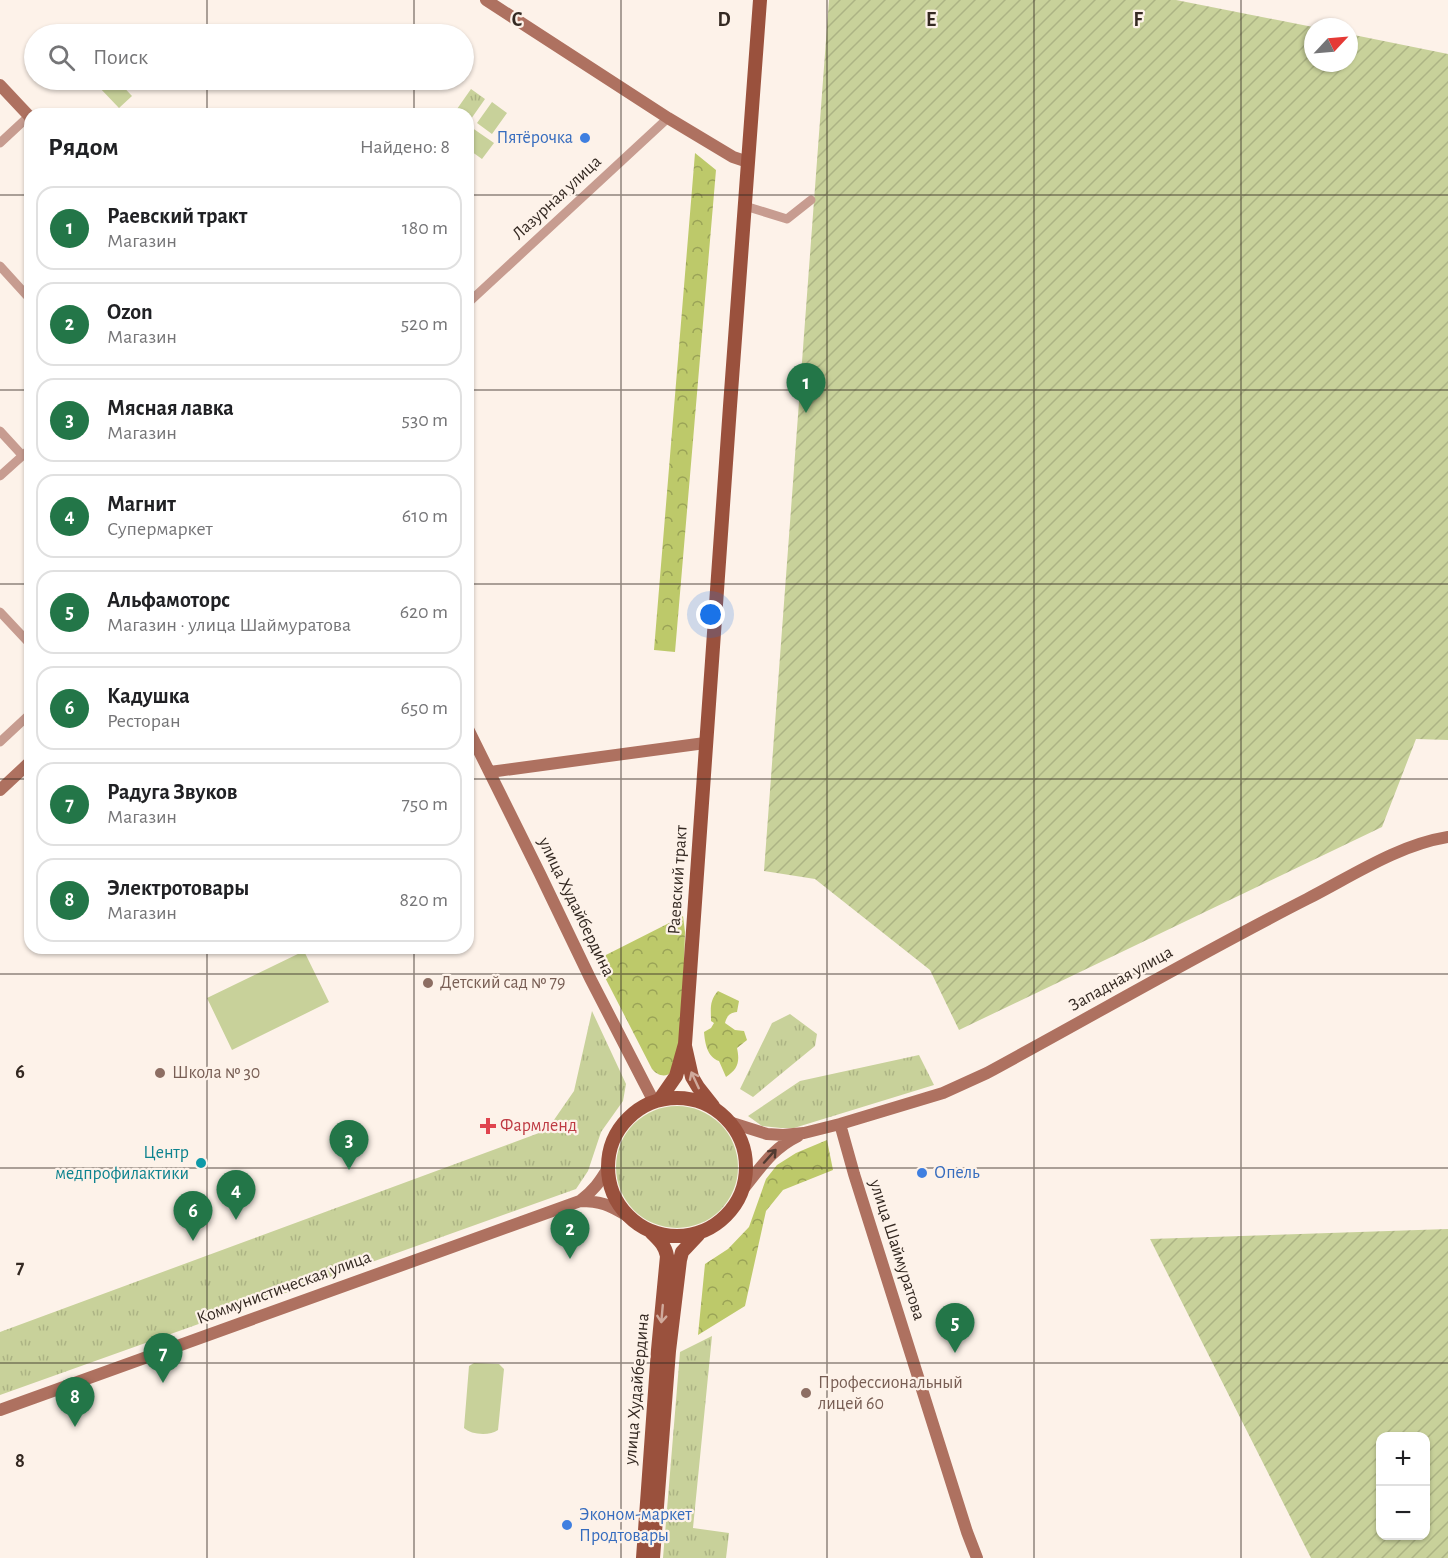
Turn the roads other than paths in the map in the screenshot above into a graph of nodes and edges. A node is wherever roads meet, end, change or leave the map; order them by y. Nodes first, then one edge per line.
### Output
1 (486, 0) edge
2 (760, 0) edge
3 (0, 85) edge
4 (24, 111) edge
5 (668, 118) junction
6 (24, 122) edge
7 (0, 143) edge
8 (748, 162) junction
9 (811, 200) dead end
10 (745, 207) junction
11 (0, 266) edge
12 (24, 292) edge
13 (474, 297) edge
14 (0, 431) edge
15 (24, 450) edge
16 (24, 454) edge
17 (0, 476) edge
18 (0, 612) edge
19 (24, 638) edge
20 (24, 720) edge
21 (474, 741) edge
22 (0, 742) edge
23 (705, 743) junction
24 (24, 768) edge
25 (490, 772) junction
26 (0, 790) edge
27 (1448, 837) edge
28 (685, 1044) junction
29 (657, 1100) junction
30 (716, 1110) junction
31 (729, 1122) junction
32 (840, 1124) junction
33 (804, 1133) junction
34 (608, 1168) junction
35 (744, 1188) junction
36 (580, 1202) junction
37 (626, 1215) junction
38 (649, 1230) junction
39 (698, 1235) junction
40 (0, 1410) edge
41 (643, 1558) edge
42 (653, 1558) edge
43 (977, 1558) edge

1 - 5 main road
2 - 8 main road, Раевский тракт
3 - 4 main road
5 - 8 main road
5 - 13 street, Лазурная улица
6 - 7 street
8 - 10 main road, Раевский тракт
9 - 10 street
10 - 23 main road, Раевский тракт
11 - 12 street
14 - 15 street
16 - 17 street
18 - 19 street
20 - 22 street
21 - 25 main road, улица Худайбердина
23 - 25 main road
23 - 28 main road, Раевский тракт
24 - 26 main road
25 - 29 main road, улица Худайбердина
27 - 32 main road, Западная улица
28 - 29 main road, Раевский тракт
30 -> 28 main road, Раевский тракт
29 - 30 main road
29 - 34 main road
30 - 31 main road
31 - 33 main road, Западная улица
31 - 35 main road
32 - 33 main road, Западная улица
32 - 43 main road, улица Шаймуратова
35 -> 33 main road, Западная улица
34 - 36 main road, Коммунистическая улица
34 - 37 main road
35 - 39 main road
36 - 37 main road, Коммунистическая улица
36 - 40 main road, Коммунистическая улица
37 - 38 main road
38 - 39 main road
38 -> 41 main road, улица Худайбердина
39 - 42 main road, улица Худайбердина

